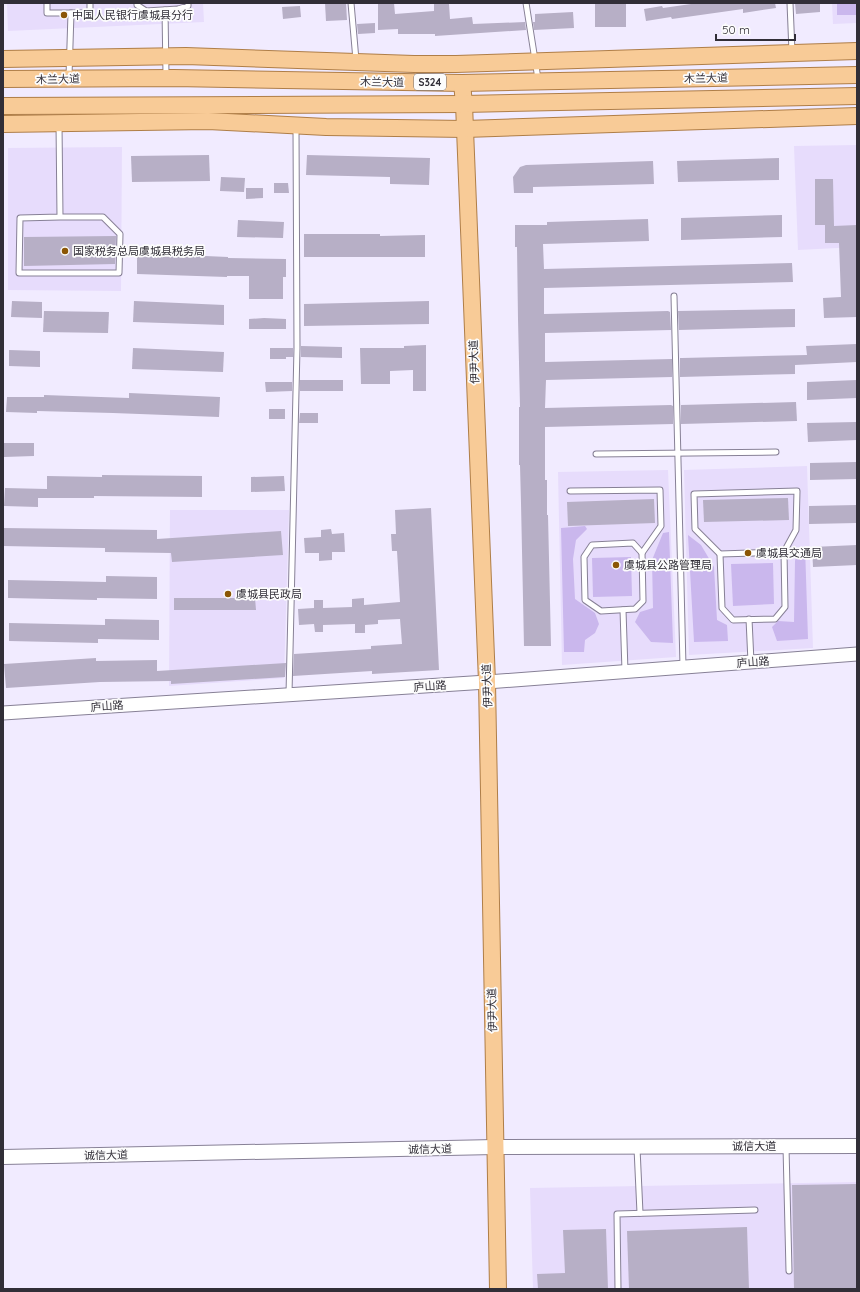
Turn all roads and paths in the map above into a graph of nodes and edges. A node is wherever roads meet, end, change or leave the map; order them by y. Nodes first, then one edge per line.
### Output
1 (47, 3) edge
2 (90, 3) edge
3 (137, 3) edge
4 (188, 3) edge
5 (351, 3) edge
6 (526, 3) edge
7 (790, 3) edge
8 (165, 10) junction
9 (71, 13) junction
10 (857, 51) edge
11 (792, 53) junction
12 (166, 57) junction
13 (70, 58) junction
14 (3, 59) edge
15 (536, 61) junction
16 (356, 62) junction
17 (857, 75) edge
18 (166, 78) junction
19 (69, 79) junction
20 (3, 80) edge
21 (538, 81) junction
22 (462, 83) junction
23 (857, 96) edge
24 (464, 104) junction
25 (3, 106) edge
26 (59, 114) junction
27 (857, 116) edge
28 (3, 124) edge
29 (296, 125) junction
30 (465, 129) junction
31 (60, 217) junction
32 (674, 296) dead end
33 (776, 452) dead end
34 (677, 453) junction
35 (596, 454) dead end
36 (570, 491) dead end
37 (784, 552) junction
38 (642, 553) junction
39 (720, 554) junction
40 (623, 610) junction
41 (749, 619) junction
42 (857, 654) edge
43 (751, 662) junction
44 (683, 668) junction
45 (625, 672) junction
46 (487, 682) junction
47 (289, 695) junction
48 (3, 713) edge
49 (786, 1146) junction
50 (857, 1146) edge
51 (495, 1147) junction
52 (637, 1147) junction
53 (3, 1157) edge
54 (755, 1210) dead end
55 (640, 1213) junction
56 (789, 1270) dead end
57 (498, 1289) edge
58 (618, 1289) edge

1 - 9 lane
2 - 9 lane
3 - 8 lane
4 - 8 lane
5 - 16 lane
6 - 15 lane
7 - 11 lane
8 - 12 lane
9 - 13 lane
10 - 11 main road
11 - 15 main road
12 - 13 main road
12 - 16 main road
12 - 18 lane
13 - 14 main road
13 - 19 lane
15 - 16 main road
15 - 21 lane
17 - 21 main road, 木兰大道 / S324
18 - 19 main road, 木兰大道 / S324
18 - 22 main road, 木兰大道 / S324
19 - 20 main road, 木兰大道 / S324
21 - 22 main road, 木兰大道 / S324
22 - 24 main road, 伊尹大道
23 - 24 main road, 木兰大道 / S324
24 - 26 main road, 木兰大道 / S324
24 - 30 main road, 伊尹大道
25 - 26 main road, 木兰大道 / S324
26 - 28 main road
26 - 29 main road
26 - 31 lane
27 - 30 main road
29 - 30 main road
29 - 47 lane
30 - 46 main road, 伊尹大道
31 - 31 lane
32 - 34 lane
33 - 34 lane
34 - 35 lane
34 - 44 lane
36 - 38 lane
37 - 39 lane
37 - 39 lane
37 - 41 lane
38 - 40 lane
38 - 40 lane
39 - 41 lane
40 - 45 lane
41 - 43 lane
42 - 43 street, 庐山路
43 - 44 street, 庐山路
44 - 45 street, 庐山路
45 - 46 street, 庐山路
46 - 47 street, 庐山路
46 - 51 main road, 伊尹大道
47 - 48 street, 庐山路
49 - 50 main road, 诚信大道
49 - 52 main road, 诚信大道
49 - 56 lane
51 - 52 main road, 诚信大道
51 - 53 main road, 诚信大道
51 - 57 main road, 伊尹大道
52 - 55 lane
54 - 55 lane
55 - 58 lane

